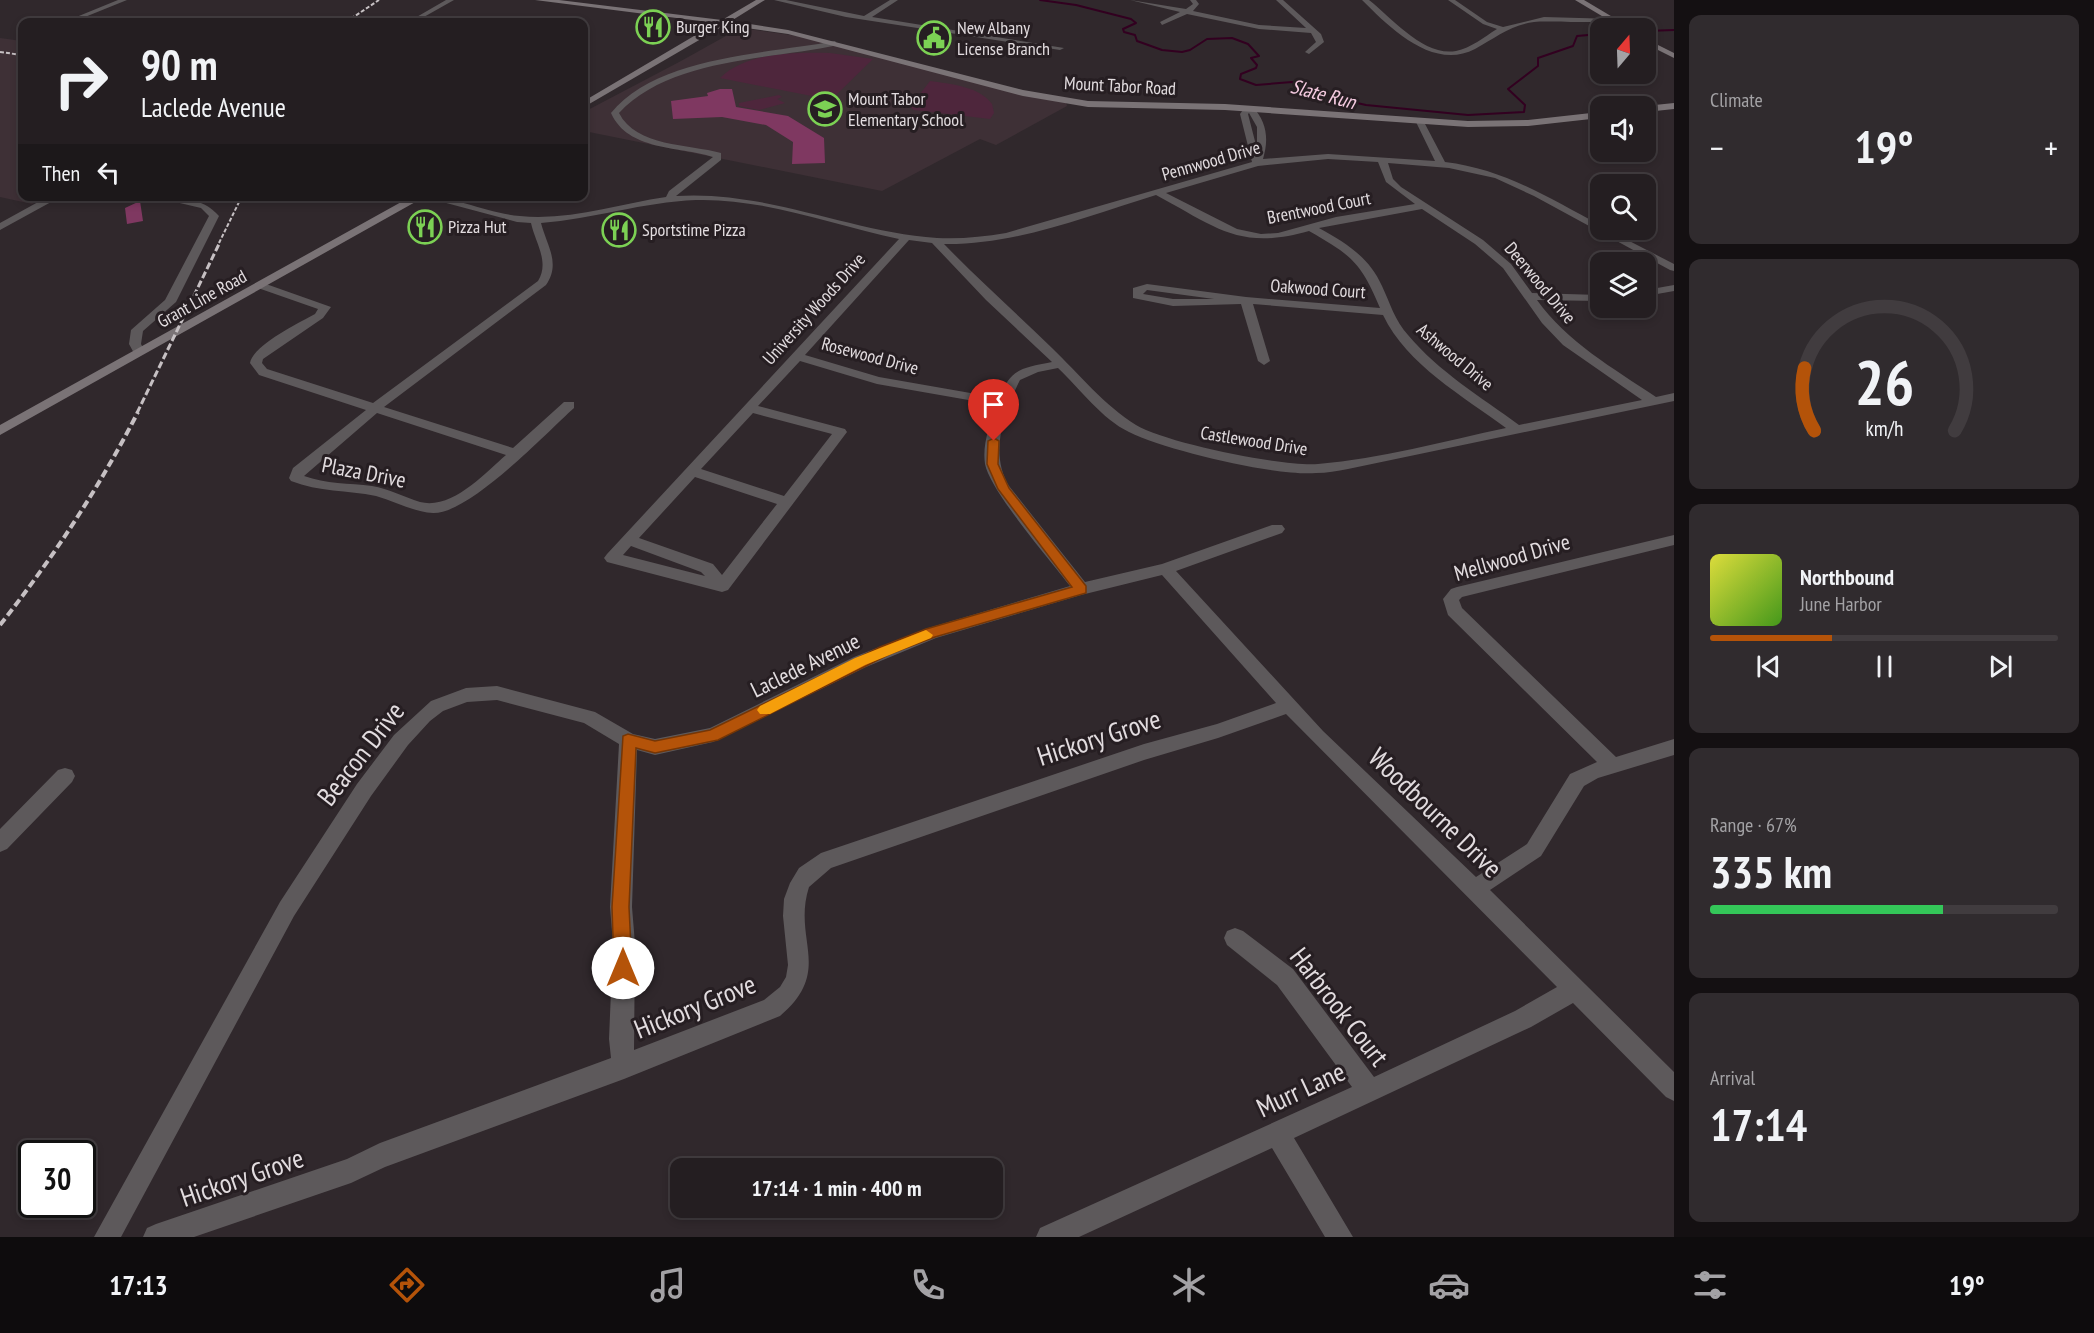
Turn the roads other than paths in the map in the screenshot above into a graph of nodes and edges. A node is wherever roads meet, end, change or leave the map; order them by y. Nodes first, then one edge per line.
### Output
1 (124, 0) edge
2 (451, 0) edge
3 (539, 0) edge
4 (761, 0) edge
5 (775, 0) edge
6 (895, 0) edge
7 (1133, 0) edge
8 (1193, 0) edge
9 (1279, 0) edge
10 (1365, 0) edge
11 (1451, 0) edge
12 (1579, 0) edge
13 (752, 7) junction
14 (1185, 11) junction
15 (77, 18) edge
16 (418, 18) edge
17 (866, 18) junction
18 (1610, 18) edge
19 (1590, 20) edge
20 (725, 22) junction
21 (1162, 23) dead end
22 (1503, 29) junction
23 (1313, 31) junction
24 (835, 43) junction
25 (1656, 46) edge
26 (1060, 48) dead end
27 (1309, 52) dead end
28 (1674, 56) edge
29 (588, 103) edge
30 (1674, 106) edge
31 (1250, 108) junction
32 (1656, 108) edge
33 (1590, 116) edge
34 (1408, 121) junction
35 (1420, 122) junction
36 (1413, 131) dead end
37 (1423, 153) dead end
38 (1382, 160) junction
39 (1257, 163) junction
40 (1428, 164) junction
41 (1443, 165) junction
42 (1159, 193) junction
43 (670, 199) junction
44 (48, 201) edge
45 (180, 201) edge
46 (414, 201) edge
47 (443, 201) edge
48 (1422, 206) junction
49 (536, 220) junction
50 (1590, 223) edge
51 (0, 227) edge
52 (1309, 227) junction
53 (907, 236) junction
54 (1622, 240) edge
55 (936, 242) junction
56 (1674, 268) edge
57 (262, 286) junction
58 (1674, 288) edge
59 (1656, 291) edge
60 (1529, 296) junction
61 (1590, 298) edge
62 (1246, 300) junction
63 (1387, 312) junction
64 (139, 352) junction
65 (797, 356) junction
66 (1264, 361) dead end
67 (1060, 364) junction
68 (1674, 397) edge
69 (1653, 401) junction
70 (1005, 404) junction
71 (569, 405) dead end
72 (376, 407) junction
73 (750, 408) junction
74 (1517, 430) junction
75 (0, 431) edge
76 (514, 453) junction
77 (692, 471) junction
78 (785, 501) junction
79 (1277, 529) dead end
80 (629, 540) junction
81 (1674, 540) edge
82 (1165, 570) junction
83 (722, 586) junction
84 (1081, 590) junction
85 (1289, 706) junction
86 (628, 740) junction
87 (1670, 753) edge
88 (1613, 766) junction
89 (65, 776) dead end
90 (0, 843) edge
91 (1475, 889) junction
92 (1235, 938) dead end
93 (1575, 990) junction
94 (624, 1067) junction
95 (1674, 1089) edge
96 (1370, 1091) junction
97 (1276, 1134) junction
98 (107, 1237) edge
99 (156, 1237) edge
100 (1049, 1237) edge
101 (1340, 1237) edge

1 - 15 street
2 - 16 street
3 - 20 street, Mount Tabor Road
4 - 13 street
5 - 13 street
5 - 17 street
6 - 17 street
7 - 14 street
8 - 14 street
9 - 23 street
10 - 22 street
11 - 22 street
12 - 18 street
13 - 20 street
14 - 21 street
14 - 23 street
17 - 26 street
19 - 22 street
20 - 24 street, Mount Tabor Road
20 - 29 street
23 - 27 street
24 - 31 street, Mount Tabor Road
24 - 43 street
25 - 28 street
30 - 32 street
31 - 34 street, Mount Tabor Road
31 - 39 street
31 - 39 street
33 - 35 street, Mount Tabor Road
34 - 35 street, Mount Tabor Road
34 - 36 street
35 - 41 street
37 - 40 street
38 - 39 street, Pennwood Drive
38 - 40 street, Pennwood Drive
38 - 48 street, Deerwood Drive
39 - 42 street, Pennwood Drive
40 - 41 street, Pennwood Drive
41 - 50 street, Pennwood Drive
42 - 52 street, Brentwood Court
42 - 55 street, Pennwood Drive
43 - 49 street
43 - 53 street, Pennwood Drive
44 - 51 street
45 - 64 street
46 - 57 street, Grant Line Road
47 - 49 street
48 - 52 street, Brentwood Court
48 - 60 street, Deerwood Drive
49 - 72 street, Plaza Drive
52 - 63 street, Ashwood Drive
53 - 55 street, Pennwood Drive
53 - 65 street, University Woods Drive
54 - 56 street, Pennwood Drive
55 - 67 street, Castlewood Drive
57 - 64 street, Grant Line Road
57 - 72 street
58 - 59 street
60 - 61 street
60 - 69 street, Deerwood Drive
62 - 62 street, Oakwood Court
62 - 63 street, Oakwood Court
62 - 66 street
63 - 74 street, Ashwood Drive
64 - 75 street, Grant Line Road
65 - 70 street, Rosewood Drive
65 - 73 street, University Woods Drive
67 - 70 street
67 - 74 street, Castlewood Drive
68 - 69 street, Castlewood Drive
69 - 74 street, Castlewood Drive
70 - 84 street
71 - 76 street, Plaza Drive
72 - 76 street
72 - 76 street, Plaza Drive
73 - 77 street, University Woods Drive
73 - 78 street
77 - 78 street
77 - 80 street, University Woods Drive
78 - 83 street
79 - 82 street, Laclede Avenue
80 - 83 street
80 - 83 street, University Woods Drive
81 - 88 street, Mellwood Drive
82 - 84 street, Laclede Avenue
82 - 85 street, Woodbourne Drive
84 - 86 street, Laclede Avenue
85 - 91 street, Woodbourne Drive
85 - 94 street, Hickory Grove
86 - 94 street
86 - 98 street, Beacon Drive
87 - 88 street
88 - 91 street
89 - 90 street
91 - 93 street, Woodbourne Drive
92 - 96 street, Harbrook Court
93 - 95 street, Woodbourne Drive
93 - 96 street, Murr Lane
94 - 99 street, Hickory Grove
96 - 97 street, Murr Lane
97 - 100 street, Murr Lane
97 - 101 street

